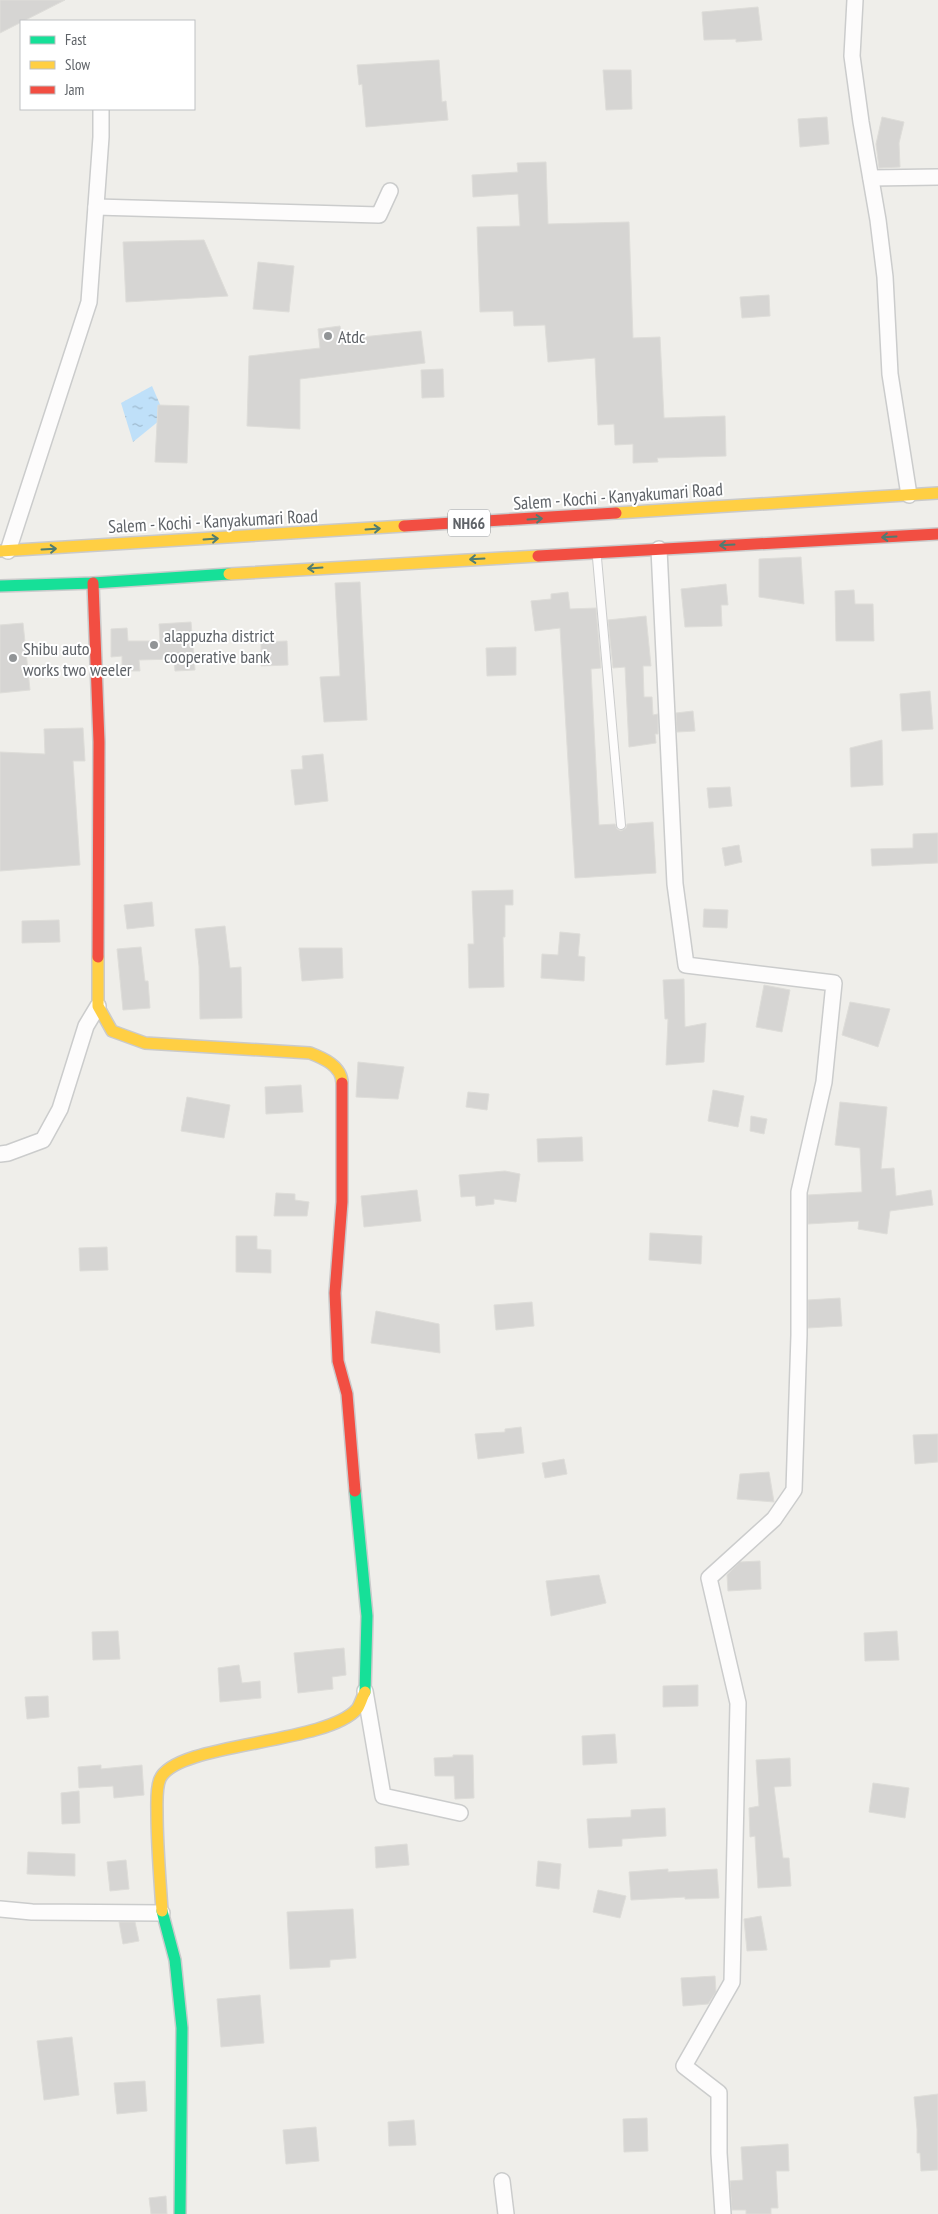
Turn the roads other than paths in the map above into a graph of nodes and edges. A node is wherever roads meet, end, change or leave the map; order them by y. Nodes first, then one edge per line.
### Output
1 (855, 0) edge
2 (101, 110) edge
3 (938, 177) edge
4 (871, 178) junction
5 (390, 191) dead end
6 (96, 206) junction
7 (938, 494) edge
8 (909, 495) junction
9 (938, 534) edge
10 (659, 549) junction
11 (4, 551) edge
12 (597, 552) junction
13 (93, 583) junction
14 (0, 586) edge
15 (621, 825) dead end
16 (98, 1006) junction
17 (86, 1026) junction
18 (112, 1031) junction
19 (0, 1154) edge
20 (365, 1691) junction
21 (460, 1813) dead end
22 (0, 1909) edge
23 (162, 1913) junction
24 (502, 2182) dead end
25 (180, 2214) edge
26 (506, 2214) edge
27 (723, 2214) edge

1 - 4 street
2 - 6 street
3 - 4 street
4 - 8 street
5 - 6 street
6 - 11 street
7 - 8 main road, Salem - Kochi - Kanyakumari Road / NH66
11 -> 8 main road, Salem - Kochi - Kanyakumari Road / NH66
9 -> 10 main road, NH66
10 - 12 main road, NH66
10 - 27 street
12 -> 13 main road, NH66
12 - 15 lane
13 - 14 main road, NH66
13 - 16 main road
16 - 17 street
16 - 18 main road
17 - 18 street
17 - 19 street
18 - 20 main road
20 - 21 street
20 - 23 main road
22 - 23 street
23 - 25 main road
24 - 26 street

